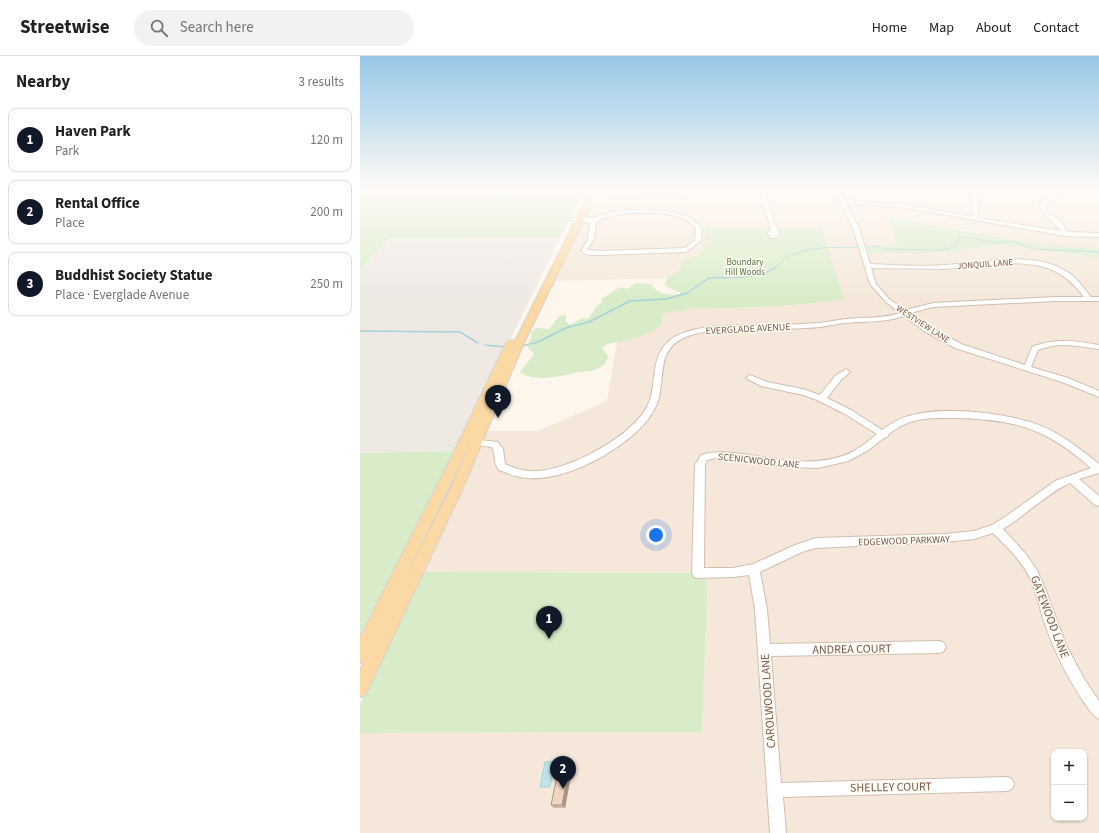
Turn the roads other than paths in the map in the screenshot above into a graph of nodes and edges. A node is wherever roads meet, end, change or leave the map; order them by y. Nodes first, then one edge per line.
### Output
1 (574, 226) edge
2 (593, 226) edge
3 (698, 226) edge
4 (855, 226) edge
5 (1017, 226) edge
6 (1061, 226) edge
7 (1066, 234) junction
8 (1099, 236) edge
9 (868, 266) junction
10 (1089, 299) junction
11 (1099, 299) edge
12 (905, 313) junction
13 (1099, 347) edge
14 (1027, 368) junction
15 (846, 372) dead end
16 (750, 378) dead end
17 (1099, 394) edge
18 (822, 398) junction
19 (884, 435) junction
20 (471, 442) junction
21 (1098, 469) edge
22 (1071, 478) junction
23 (1099, 502) edge
24 (995, 528) junction
25 (754, 569) junction
26 (698, 574) joint
27 (940, 648) dead end
28 (765, 650) junction
29 (360, 655) edge
30 (360, 688) edge
31 (1099, 712) edge
32 (1007, 784) dead end
33 (775, 790) junction
34 (778, 833) edge

1 - 20 main road
2 - 3 street
4 - 9 street, WESTVIEW LANE
5 - 7 street
6 - 7 street
7 - 8 street
9 - 10 street, JONQUIL LANE
9 - 12 street, WESTVIEW LANE
10 - 11 street, EVERGLADE AVENUE
10 - 12 street, EVERGLADE AVENUE
12 - 14 street, WESTVIEW LANE
12 - 20 street, EVERGLADE AVENUE
13 - 14 street
14 - 17 street, WESTVIEW LANE
15 - 18 street
16 - 18 street
18 - 19 street
19 - 21 street, SCENICWOOD LANE
19 - 26 street, SCENICWOOD LANE
20 - 29 main road
20 - 30 main road
21 - 22 street, EDGEWOOD PARKWAY
22 - 23 street
22 - 24 street, EDGEWOOD PARKWAY
24 - 25 street, EDGEWOOD PARKWAY
24 - 31 street, GATEWOOD LANE
25 - 26 street, EDGEWOOD PARKWAY
25 - 28 street, CAROLWOOD LANE
27 - 28 street, ANDREA COURT
28 - 33 street, CAROLWOOD LANE
32 - 33 street, SHELLEY COURT
33 - 34 street, CAROLWOOD LANE

